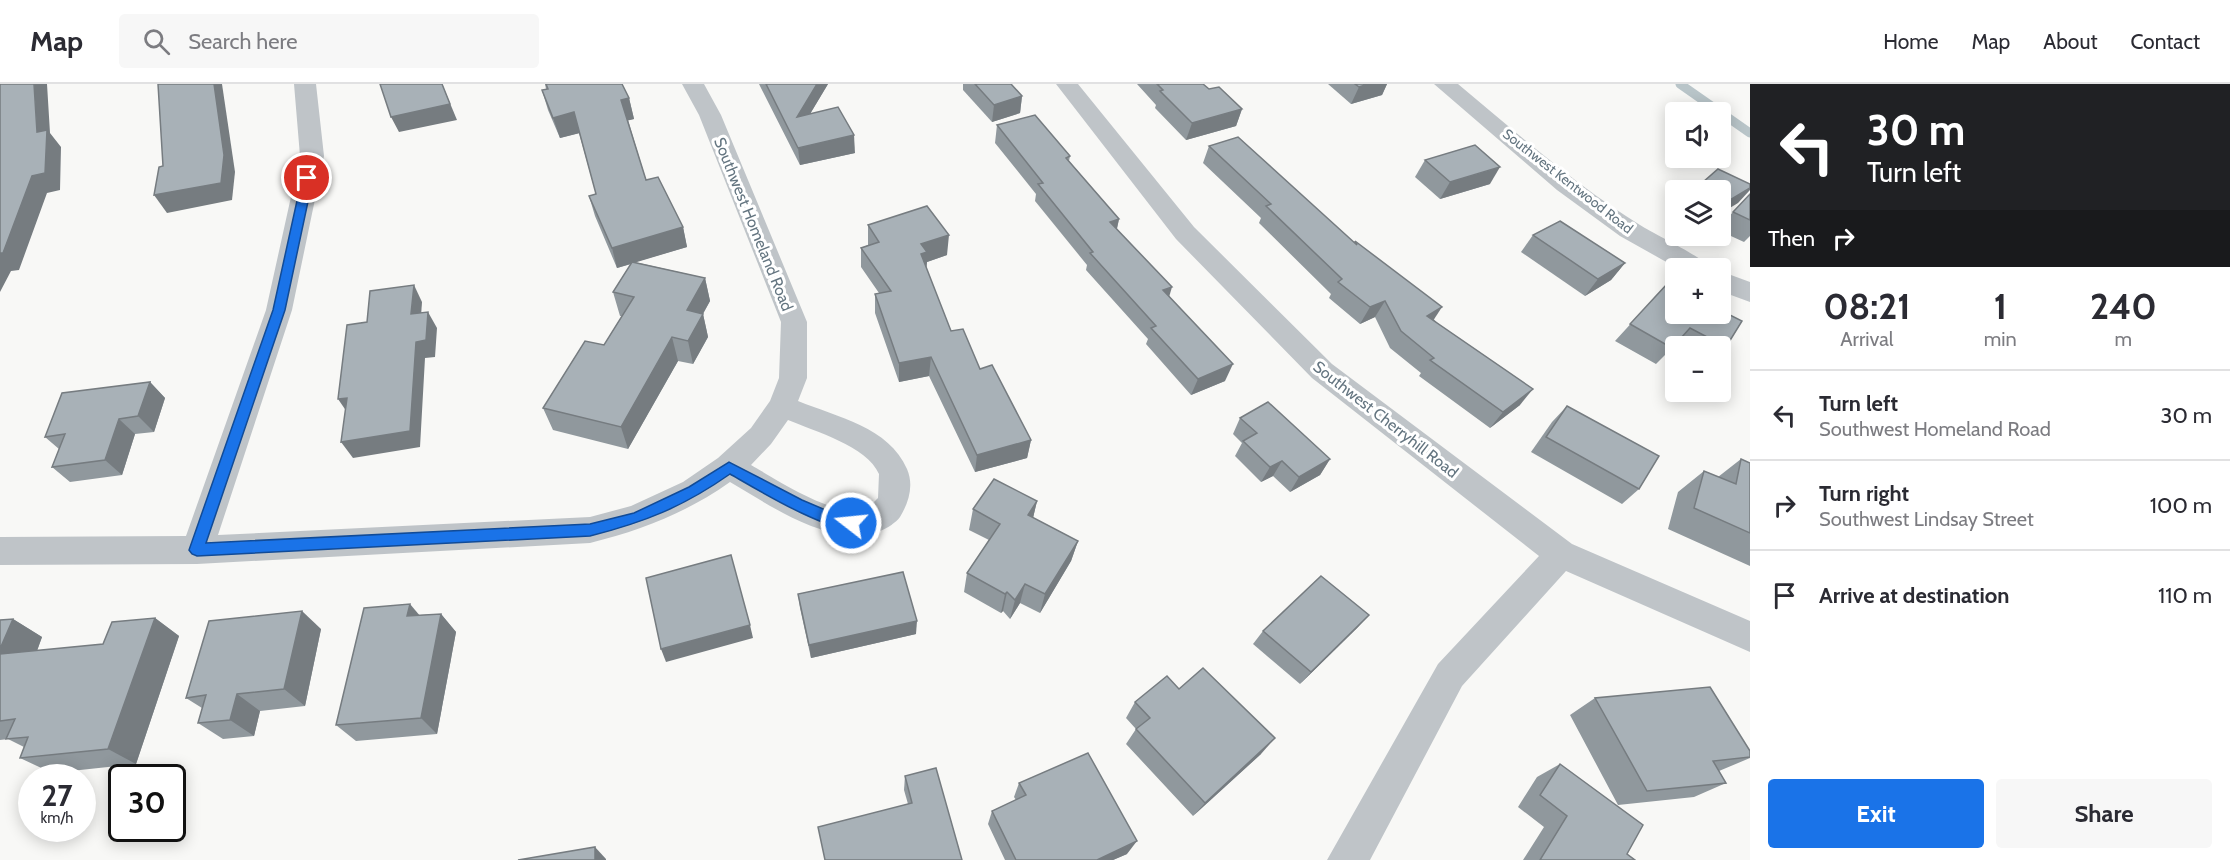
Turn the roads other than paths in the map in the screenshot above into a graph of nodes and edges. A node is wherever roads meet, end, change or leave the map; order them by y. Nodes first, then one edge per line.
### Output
1 (305, 84) edge
2 (693, 84) edge
3 (1067, 84) edge
4 (1445, 84) edge
5 (1674, 258) edge
6 (1731, 284) edge
7 (1750, 293) edge
8 (782, 406) junction
9 (729, 467) junction
10 (197, 550) junction
11 (0, 551) edge
12 (1561, 554) junction
13 (1750, 637) edge
14 (1346, 860) edge

1 - 10 street
2 - 8 street, Southwest Homeland Road
3 - 12 street, Southwest Cherryhill Road
4 - 5 street, Southwest Kentwood Road
6 - 7 street
8 - 9 street, Southwest Homeland Road
8 - 9 street
9 - 10 street, Southwest Homeland Road
10 - 11 street, Southwest Homeland Road
12 - 13 street, Southwest Cherryhill Road
12 - 14 street

